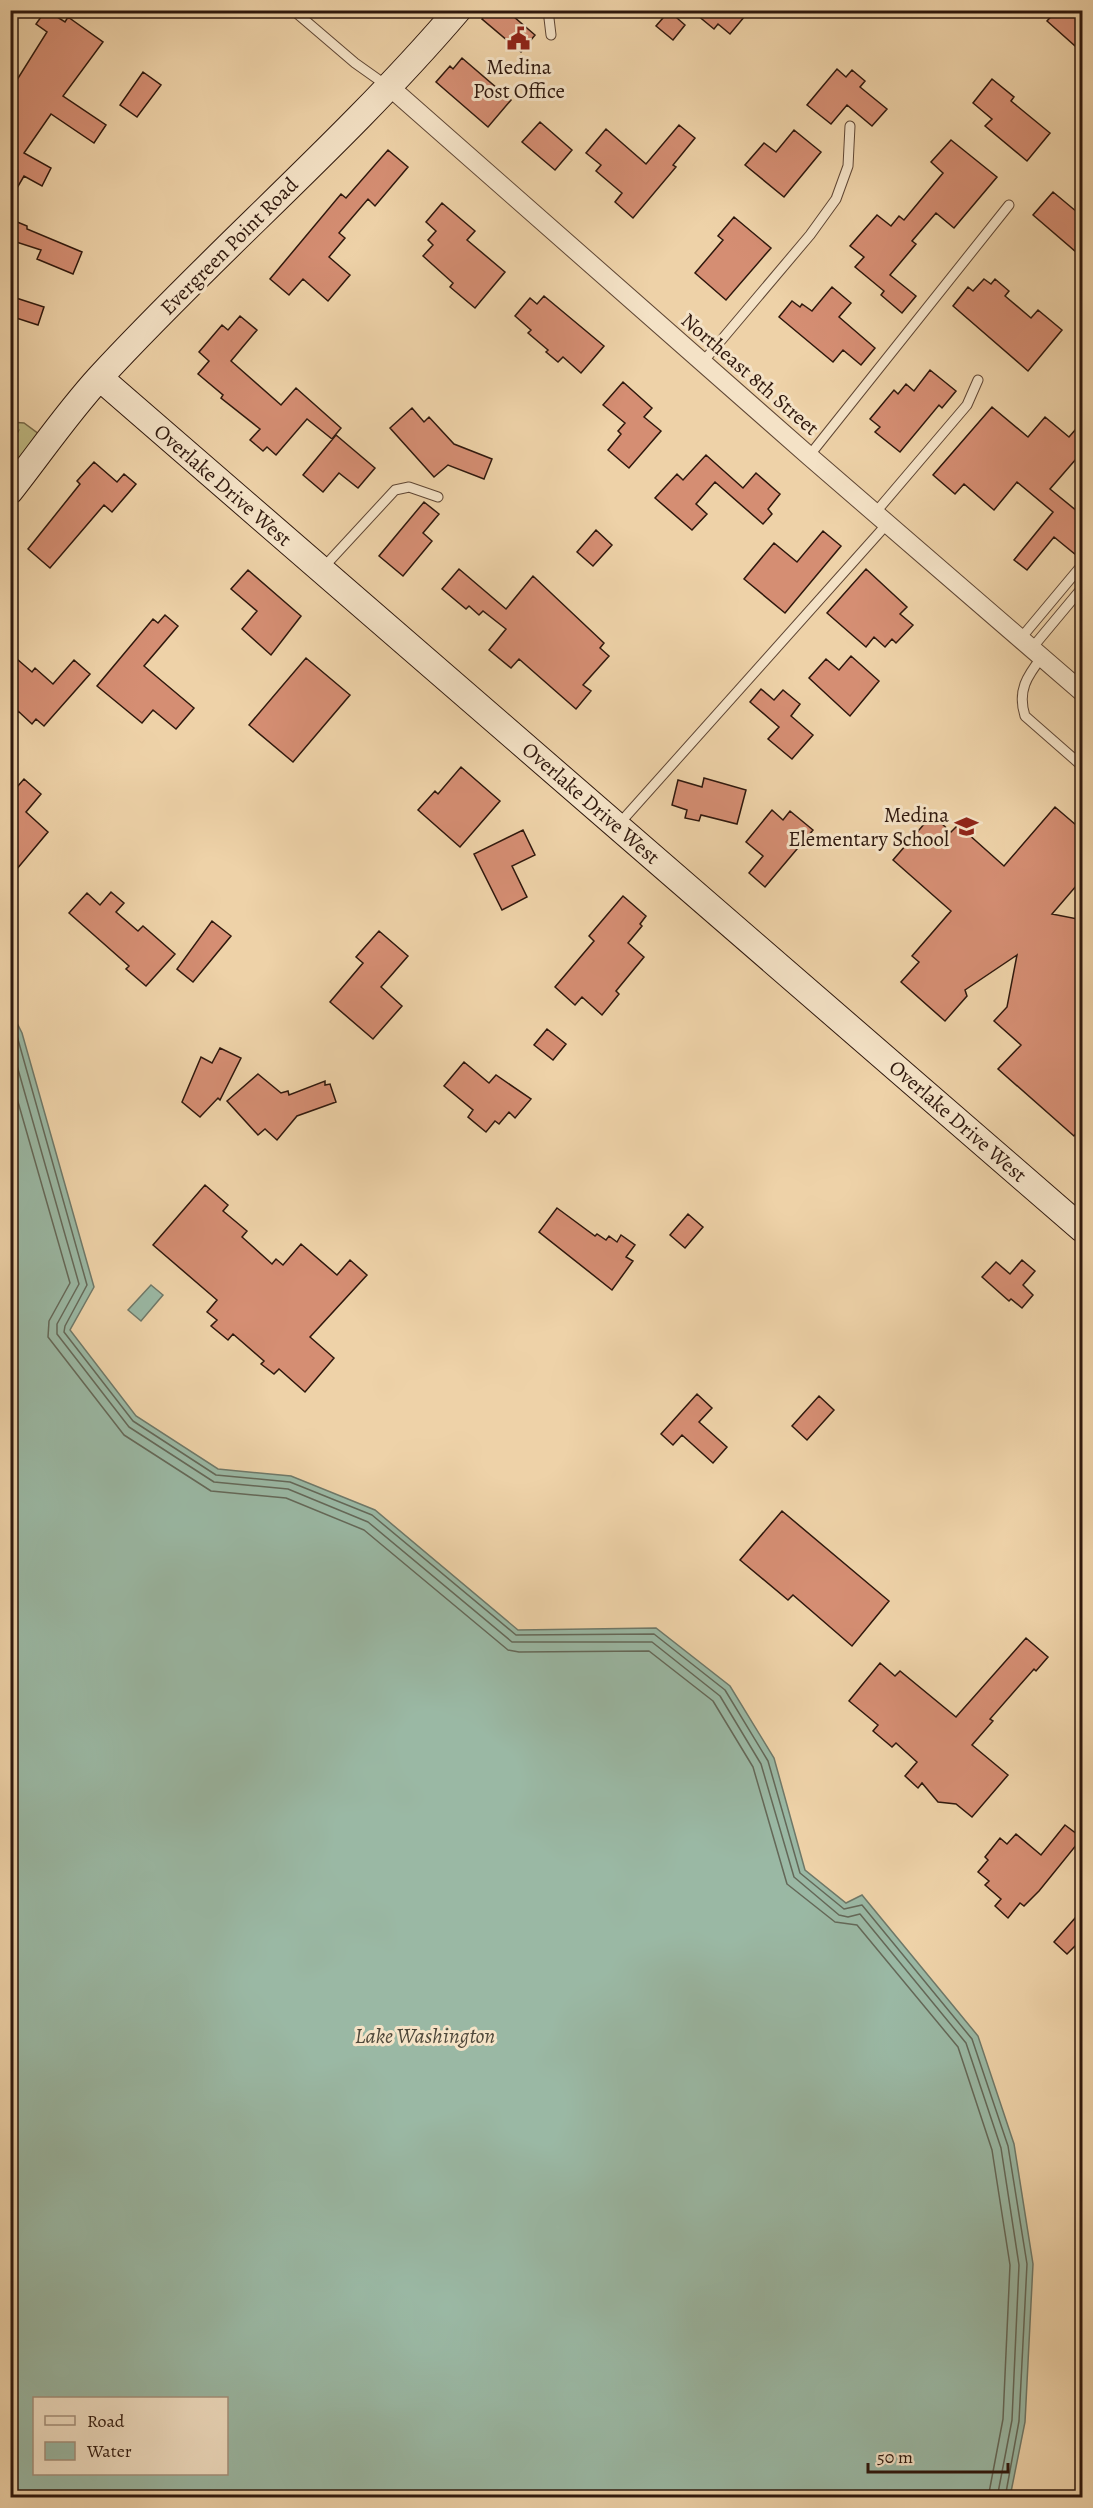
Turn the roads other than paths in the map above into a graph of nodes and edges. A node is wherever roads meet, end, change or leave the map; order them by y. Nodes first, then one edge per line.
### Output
1 (293, 10) edge
2 (458, 10) edge
3 (548, 10) edge
4 (551, 35) dead end
5 (391, 88) junction
6 (850, 126) dead end
7 (1009, 205) dead end
8 (702, 363) junction
9 (100, 378) junction
10 (978, 380) dead end
11 (809, 456) junction
12 (10, 491) edge
13 (438, 497) dead end
14 (881, 519) junction
15 (1083, 565) edge
16 (320, 570) junction
17 (1083, 588) edge
18 (1032, 648) junction
19 (1083, 692) edge
20 (1083, 766) edge
21 (617, 826) junction
22 (1083, 1229) edge

1 - 5 lane
2 - 5 street, Evergreen Point Road
3 - 4 lane
5 - 8 street, Northeast 8th Street
5 - 9 street, Evergreen Point Road
6 - 8 lane
7 - 11 lane
8 - 11 street, Northeast 8th Street
9 - 12 street, Evergreen Point Road
9 - 16 street, Overlake Drive West
10 - 14 lane
11 - 14 street, Northeast 8th Street
13 - 16 lane
14 - 18 street, Northeast 8th Street
14 - 21 lane
15 - 18 lane
16 - 21 street, Overlake Drive West
17 - 18 lane
18 - 19 street, Northeast 8th Street
18 - 20 lane
21 - 22 street, Overlake Drive West

